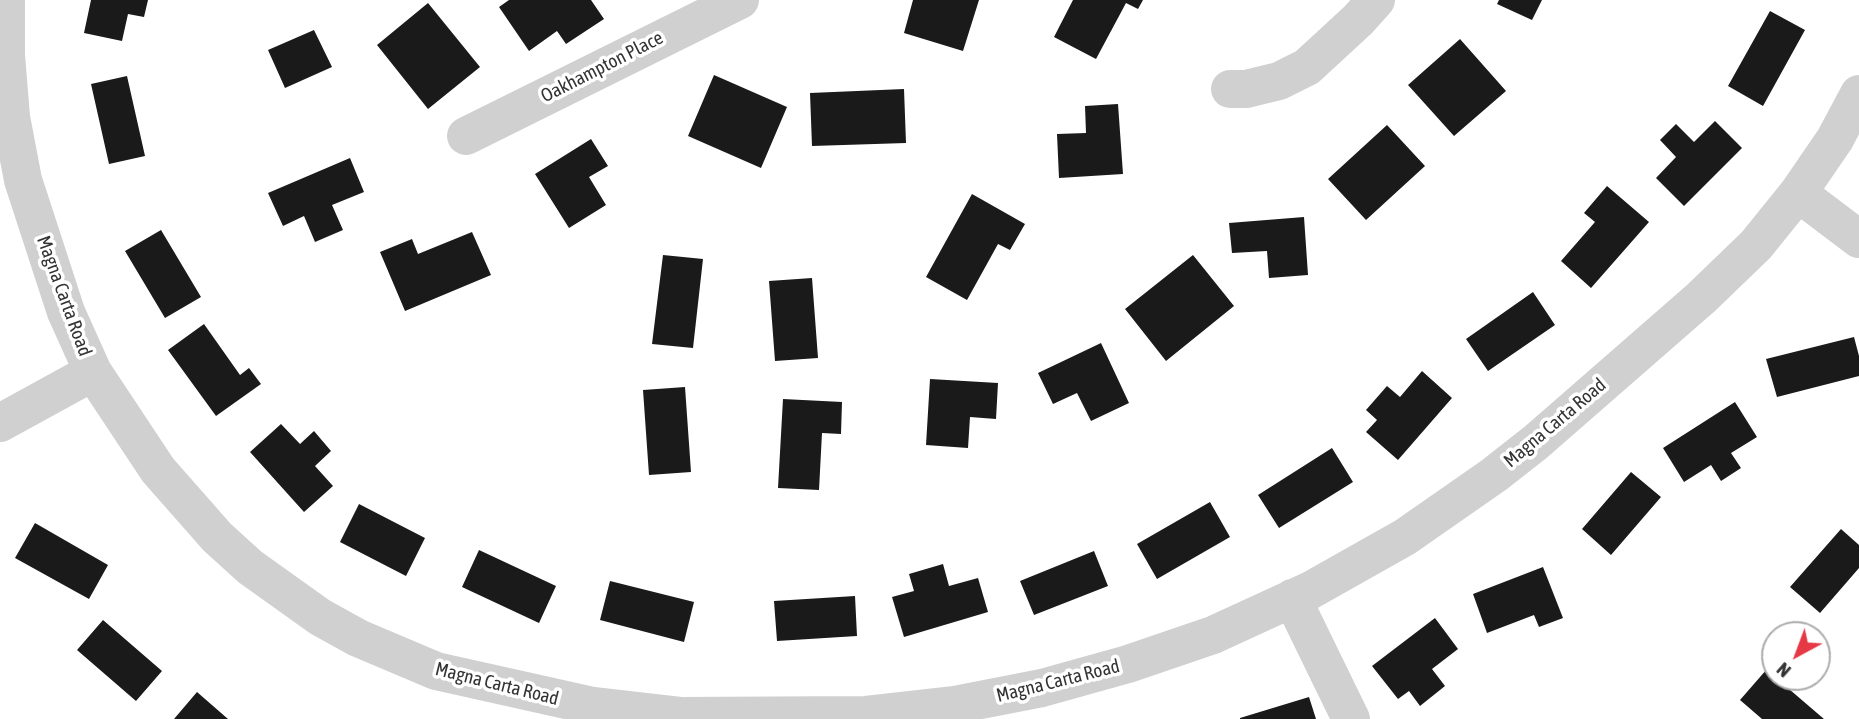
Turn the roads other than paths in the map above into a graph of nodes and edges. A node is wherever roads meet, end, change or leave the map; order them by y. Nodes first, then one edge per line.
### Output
1 (6, 0) edge
2 (740, 0) edge
3 (1376, 0) edge
4 (1230, 89) dead end
5 (1859, 94) edge
6 (466, 136) dead end
7 (1798, 194) junction
8 (1859, 239) edge
9 (93, 372) junction
10 (0, 423) edge
11 (1292, 598) junction
12 (760, 718) edge
13 (1351, 719) edge

1 - 9 street, Magna Carta Road
2 - 6 street, Oakhampton Place
3 - 4 street
5 - 7 street, Magna Carta Road
7 - 8 street
7 - 11 street, Magna Carta Road
9 - 10 street
9 - 12 street, Magna Carta Road
11 - 12 street, Magna Carta Road
11 - 13 street

